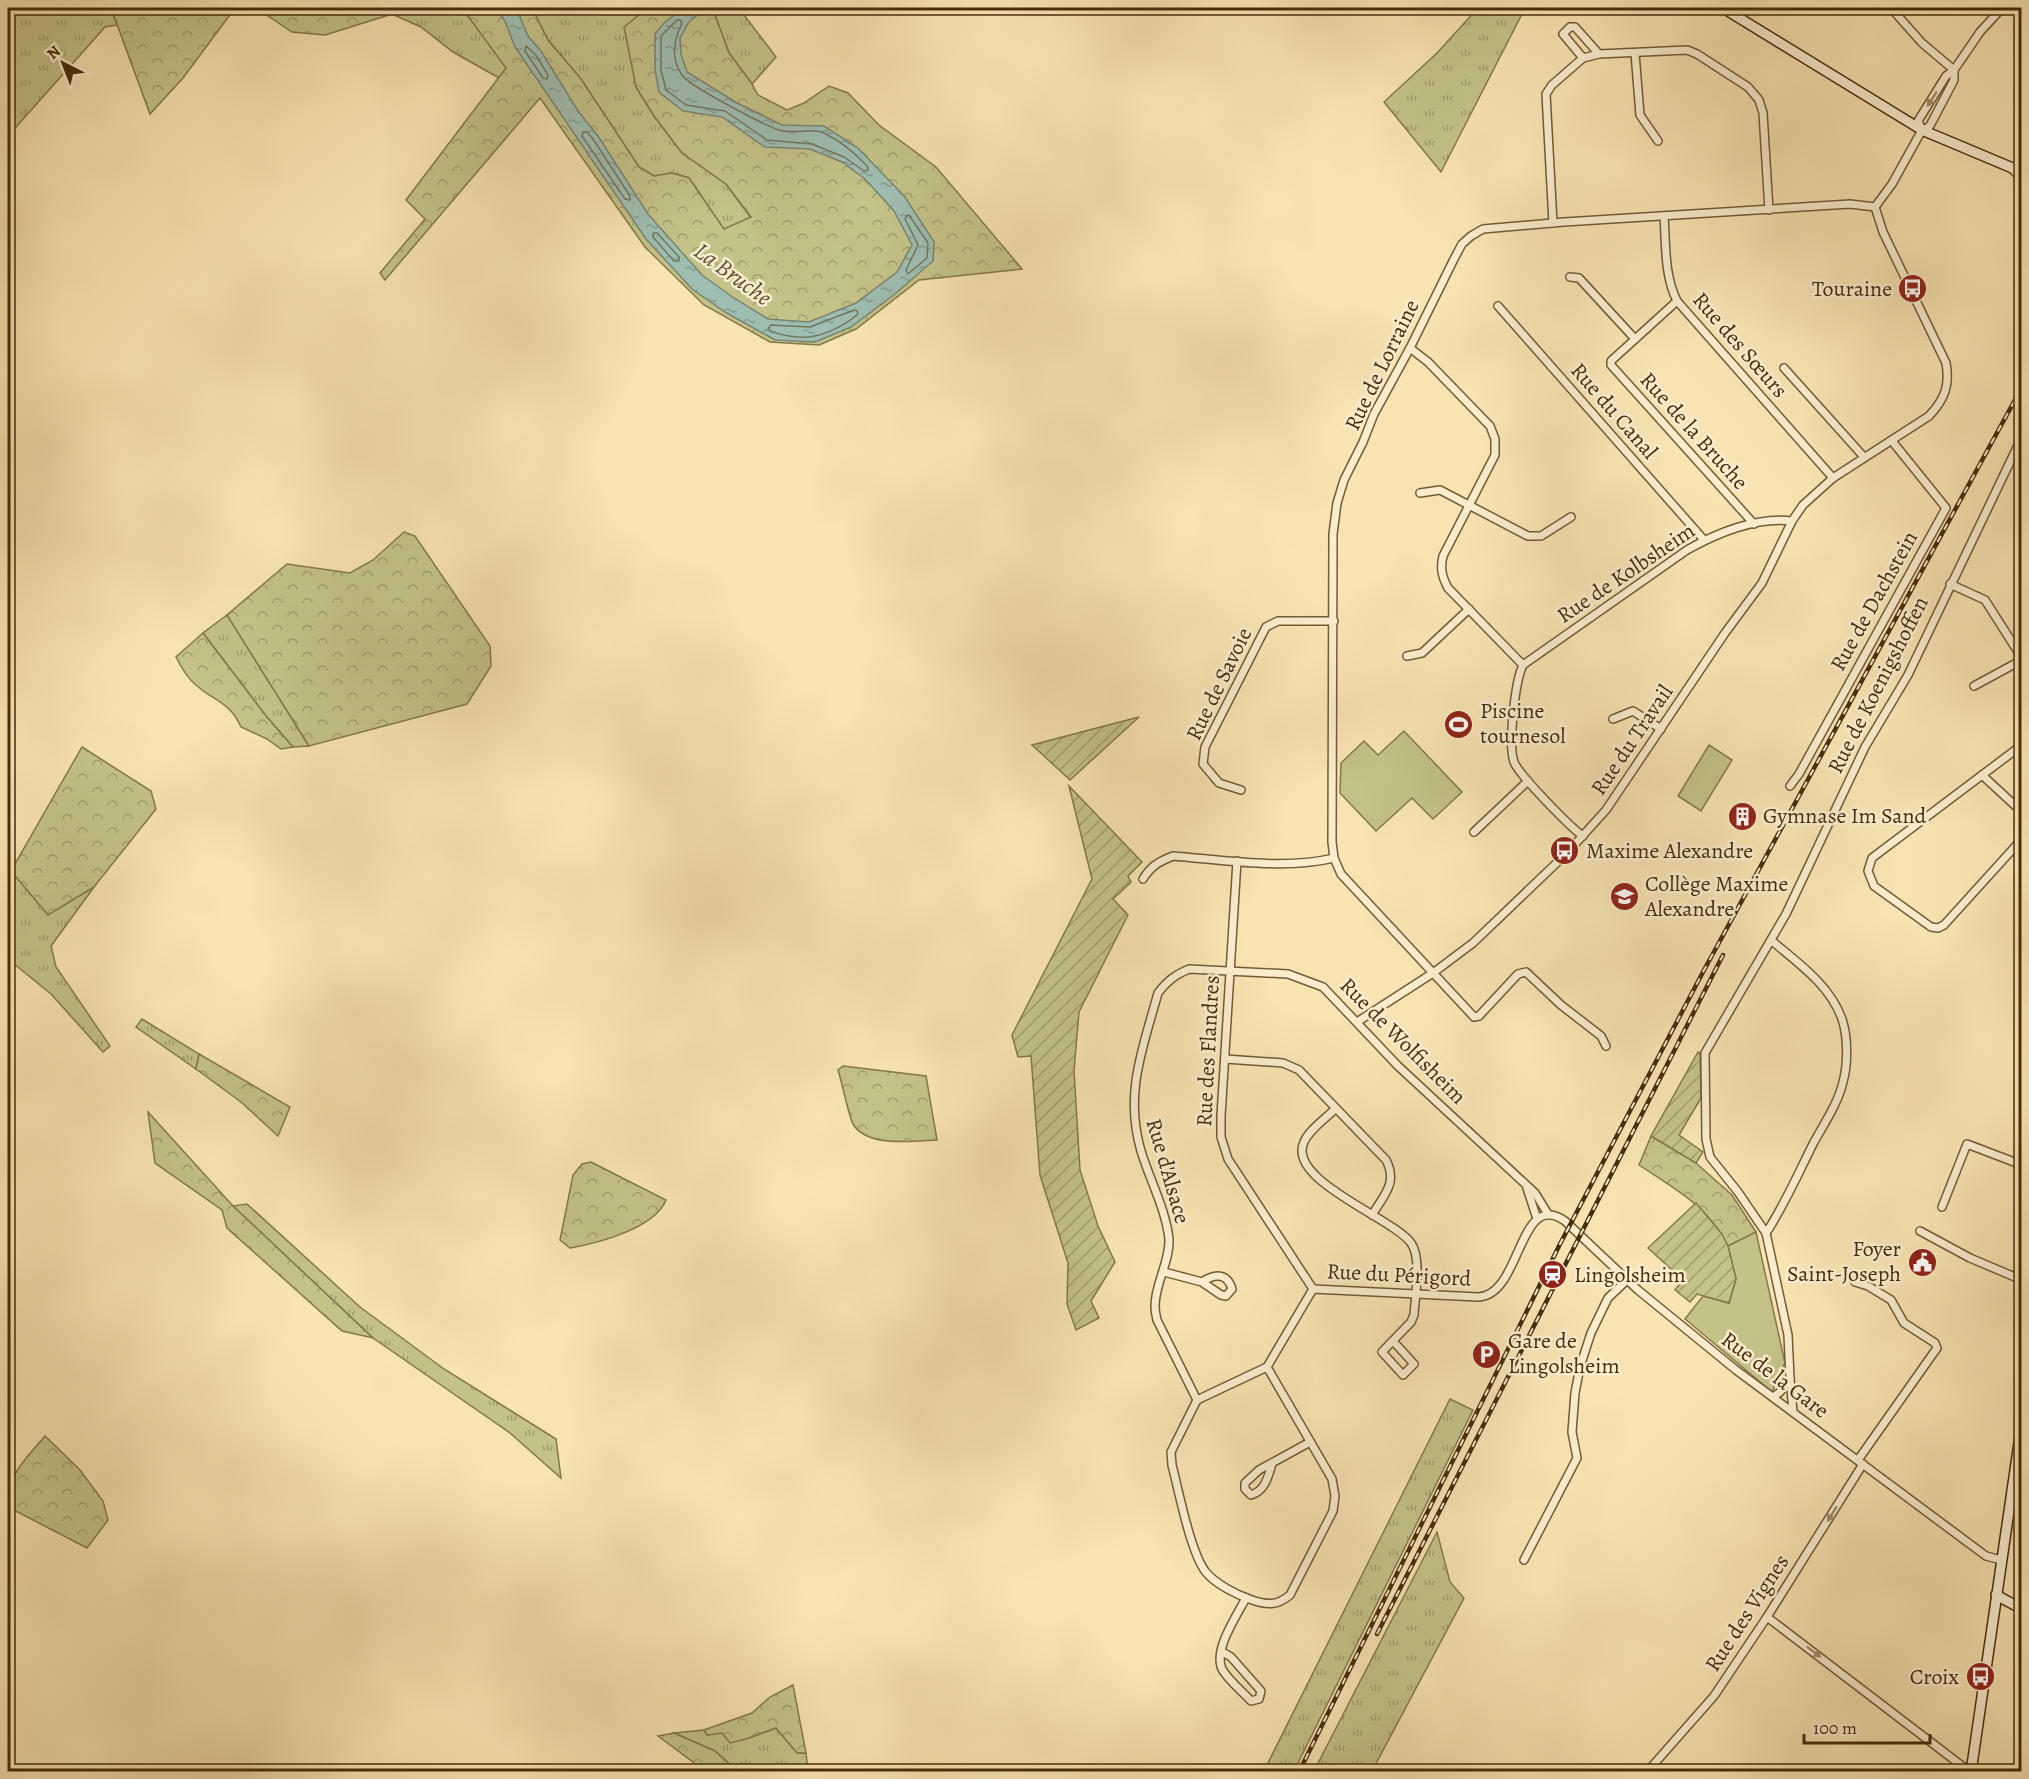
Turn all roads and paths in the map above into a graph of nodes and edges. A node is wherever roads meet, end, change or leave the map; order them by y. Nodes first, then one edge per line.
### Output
1 (1723, 8) edge
2 (1891, 8) edge
3 (2002, 8) edge
4 (1635, 53) junction
5 (1599, 54) junction
6 (1583, 58) junction
7 (1954, 70) junction
8 (1922, 130) junction
9 (1658, 141) dead end
10 (2012, 168) junction
11 (2022, 172) edge
12 (2022, 179) edge
13 (1875, 207) junction
14 (1769, 210) junction
15 (1664, 216) junction
16 (1553, 223) junction
17 (1570, 277) dead end
18 (1677, 301) junction
19 (1497, 306) dead end
20 (1635, 339) junction
21 (1410, 348) junction
22 (1784, 368) dead end
23 (2022, 437) edge
24 (1892, 441) junction
25 (1864, 457) junction
26 (1833, 478) junction
27 (1420, 493) dead end
28 (1469, 505) junction
29 (1571, 517) dead end
30 (1791, 521) junction
31 (1754, 524) junction
32 (1704, 540) junction
33 (1950, 584) junction
34 (1469, 609) junction
35 (1334, 621) junction
36 (1407, 656) dead end
37 (2022, 659) edge
38 (1523, 665) junction
39 (1974, 686) dead end
40 (1613, 719) dead end
41 (1661, 729) junction
42 (2022, 746) edge
43 (1982, 776) junction
44 (1528, 781) junction
45 (1790, 786) dead end
46 (1241, 790) dead end
47 (2022, 812) edge
48 (1474, 832) dead end
49 (1583, 836) junction
50 (2022, 839) edge
51 (1334, 858) junction
52 (1238, 861) junction
53 (1143, 879) dead end
54 (1772, 941) junction
55 (1231, 971) junction
56 (1433, 973) junction
57 (1357, 1022) junction
58 (1606, 1046) dead end
59 (1225, 1059) junction
60 (1335, 1109) junction
61 (2022, 1165) edge
62 (1526, 1185) junction
63 (1942, 1207) dead end
64 (1548, 1214) junction
65 (1372, 1215) junction
66 (1536, 1220) junction
67 (1920, 1231) dead end
68 (1766, 1233) junction
69 (1164, 1272) junction
70 (1627, 1280) junction
71 (2022, 1280) edge
72 (1202, 1282) dead end
73 (1855, 1282) dead end
74 (1313, 1289) junction
75 (1416, 1293) junction
76 (1393, 1341) junction
77 (1267, 1367) junction
78 (1790, 1378) junction
79 (1773, 1397) junction
80 (1197, 1400) junction
81 (1793, 1412) junction
82 (2022, 1422) edge
83 (1310, 1442) junction
84 (1861, 1462) junction
85 (1272, 1464) junction
86 (1524, 1560) dead end
87 (2001, 1560) junction
88 (1996, 1595) junction
89 (1246, 1598) junction
90 (2022, 1609) edge
91 (1767, 1617) junction
92 (1221, 1651) junction
93 (1647, 1772) edge
94 (1971, 1772) edge

1 - 8 main road
2 - 7 street
3 - 7 street
4 - 5 street
4 - 9 street
4 - 14 street
5 - 6 street
5 - 6 street
6 - 16 street
7 - 8 street
7 -> 8 street
8 - 10 main road
8 - 13 street
10 - 11 main road
10 - 12 street
13 - 14 street, Rue de Lorraine
13 - 24 street, Rue du Travail
14 - 15 street, Rue de Lorraine
15 - 16 street, Rue de Lorraine
15 - 18 street, Rue des Sœurs
16 - 21 street, Rue de Lorraine
17 - 20 street
18 - 20 street
18 - 26 street, Rue des Sœurs
19 - 32 street, Rue du Canal
20 - 31 street, Rue de la Bruche
21 - 28 street
21 - 35 street, Rue de Lorraine
22 - 25 street
23 - 33 street, Rue de Koenigshoffen
24 - 25 street, Rue du Travail
24 - 45 street, Rue de Dachstein
25 - 26 street, Rue du Travail
26 - 30 street, Rue du Travail
27 - 28 street
28 - 29 street
28 - 34 street
30 - 31 street, Rue de Kolbsheim
30 - 41 street, Rue du Travail
31 - 32 street, Rue de Kolbsheim
32 - 38 street, Rue de Kolbsheim
33 - 37 street
33 - 54 street, Rue de Koenigshoffen
34 - 36 street
34 - 38 street
35 - 46 street, Rue de Savoie
35 - 51 street, Rue de Lorraine
37 - 39 street
38 - 44 street
40 - 41 street
41 - 49 street, Rue du Travail
42 - 43 street
43 - 47 street
43 - 50 street
44 - 48 street
44 - 49 street
49 - 56 street, Rue du Travail
51 - 52 street
51 - 56 street
52 - 53 street
52 - 55 street, Rue des Flandres
54 - 68 street, Rue de Koenigshoffen
54 - 68 street
55 - 57 street, Rue de Wolfisheim
55 - 59 street, Rue des Flandres
55 - 69 street, Rue d'Alsace
56 - 57 street, Rue du Travail
56 - 58 street
57 - 62 street, Rue de Wolfisheim
59 - 60 street
59 - 74 street, Rue des Flandres
60 - 65 street
60 - 65 street
61 - 63 street
62 - 64 street, Rue de Wolfisheim
62 - 66 street
64 - 66 street
64 - 70 street, Rue de la Gare
65 - 75 street
66 - 75 street, Rue du Périgord
67 - 71 street
68 - 78 street, Rue de Koenigshoffen
69 - 72 street
69 - 80 street, Rue d'Alsace
70 - 79 street, Rue de la Gare
70 - 86 street
73 - 84 street, Rue des Vignes
74 - 75 street, Rue du Périgord
74 - 77 street, Rue du Périgord
75 - 76 street
76 - 76 street
77 - 80 street
77 - 83 street
78 - 79 street
78 - 81 street, Rue de Koenigshoffen
79 - 81 street, Rue de la Gare
80 - 89 street
81 - 84 street, Rue de la Gare
82 - 87 main road
83 - 85 street
83 - 89 street
84 - 87 street, Rue de la Gare
84 -> 91 street, Rue des Vignes
85 - 85 street
87 - 88 main road
88 - 90 main road
88 - 94 main road
89 - 92 street
91 - 93 street, Rue des Vignes
91 -> 94 street
92 - 92 street

